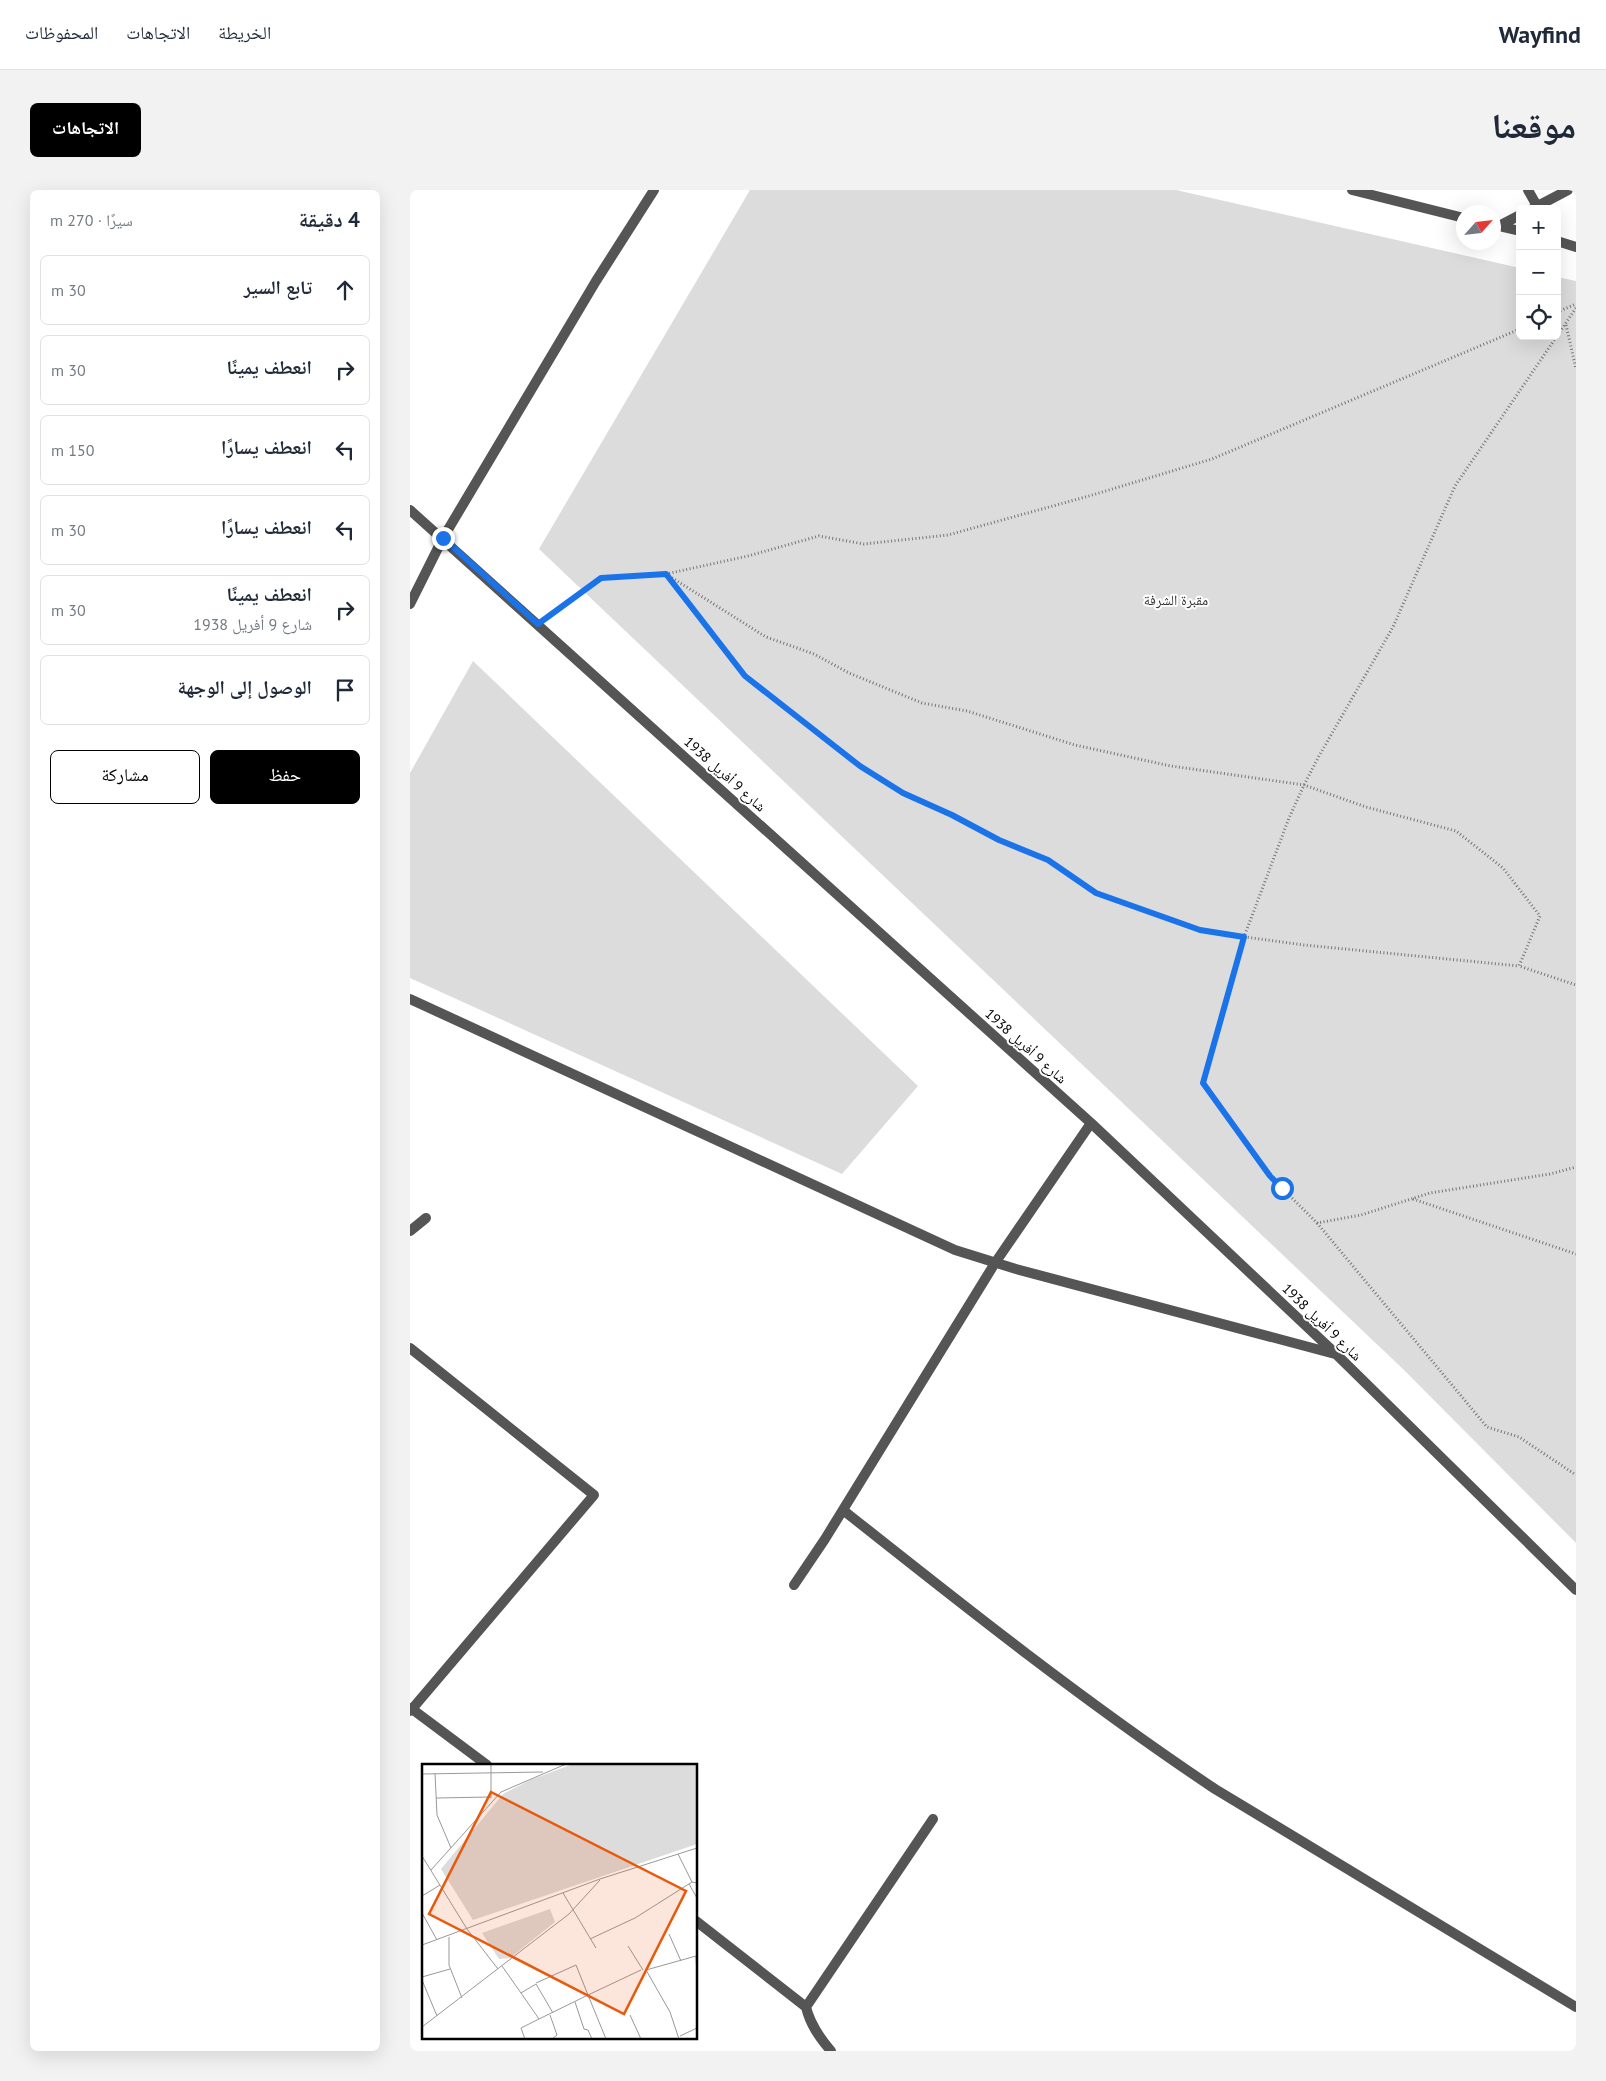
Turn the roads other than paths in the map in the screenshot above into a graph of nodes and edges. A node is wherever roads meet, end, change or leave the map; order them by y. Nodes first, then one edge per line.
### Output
1 (654, 190) edge
2 (1352, 190) edge
3 (1528, 190) edge
4 (1568, 190) edge
5 (1533, 205) edge
6 (1540, 205) edge
7 (1456, 216) edge
8 (1516, 217) edge
9 (1501, 224) edge
10 (1501, 227) edge
11 (1516, 230) edge
12 (1561, 242) edge
13 (1576, 247) edge
14 (410, 510) edge
15 (443, 538) junction
16 (410, 604) edge
17 (410, 999) edge
18 (1091, 1123) junction
19 (426, 1218) dead end
20 (410, 1231) edge
21 (995, 1263) junction
22 (410, 1348) edge
23 (1336, 1354) junction
24 (842, 1510) junction
25 (794, 1585) dead end
26 (1576, 1590) edge
27 (411, 1710) edge
28 (486, 1764) edge
29 (933, 1819) dead end
30 (698, 1923) edge
31 (806, 2007) junction
32 (1576, 2007) edge
33 (830, 2051) edge

1 - 15 street
2 - 7 street
3 - 5 street
4 - 6 street
8 - 9 street
10 - 11 street
12 - 13 street
14 - 15 street, شارع 9 أفريل 1938
15 - 16 street
15 - 18 street, شارع 9 أفريل 1938
17 - 21 street
18 - 21 street
18 - 23 street, شارع 9 أفريل 1938
19 - 20 street
21 - 23 street
21 - 24 street
22 - 27 street
23 - 26 street, شارع 9 أفريل 1938
24 - 25 street
24 - 32 street
27 - 28 street
29 - 31 street
30 - 31 street
31 - 33 street

